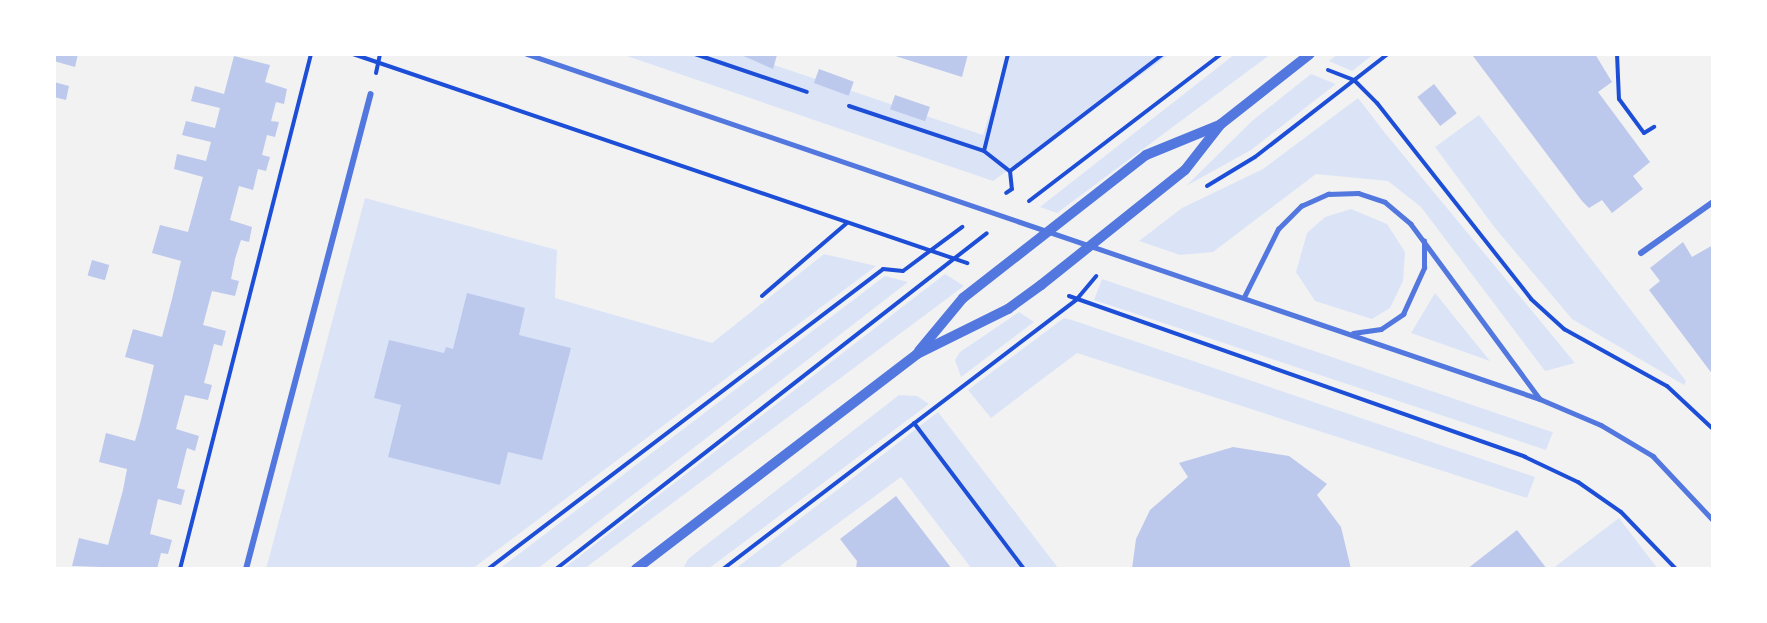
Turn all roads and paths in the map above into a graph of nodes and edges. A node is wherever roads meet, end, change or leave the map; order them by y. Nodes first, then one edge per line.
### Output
1 (311, 54) edge
2 (527, 54) edge
3 (695, 54) edge
4 (1008, 54) edge
5 (1163, 54) edge
6 (1221, 54) edge
7 (1388, 54) edge
8 (1617, 54) edge
9 (711, 56) edge
10 (1306, 57) edge
11 (1354, 80) junction
12 (807, 92) dead end
13 (371, 94) dead end
14 (849, 106) dead end
15 (1221, 124) junction
16 (1654, 127) dead end
17 (984, 151) junction
18 (1010, 171) junction
19 (1196, 192) dead end
20 (1713, 201) edge
21 (984, 209) junction
22 (1006, 219) junction
23 (848, 222) dead end
24 (1049, 233) junction
25 (1424, 241) junction
26 (1088, 246) junction
27 (1641, 254) dead end
28 (1110, 255) junction
29 (762, 296) dead end
30 (1244, 297) junction
31 (1351, 334) junction
32 (917, 354) junction
33 (1540, 399) junction
34 (914, 423) junction
35 (1713, 429) edge
36 (1713, 520) edge
37 (180, 569) edge
38 (246, 569) edge
39 (488, 569) edge
40 (556, 569) edge
41 (636, 569) edge
42 (723, 569) edge
43 (1024, 569) edge

1 - 37 path
2 - 21 lane
3 - 9 path
4 - 17 path
5 - 18 path
6 - 22 path
7 - 11 path
8 - 16 path
9 - 12 path
10 - 11 path
10 - 15 street
11 - 19 path
11 - 35 path
13 - 38 street
14 - 17 path
15 - 24 street
15 - 26 street
17 - 18 path
18 - 21 path
20 - 27 street
21 - 22 lane
21 - 39 path
22 - 24 lane
22 - 40 path
23 - 29 path
24 - 26 lane
24 - 32 street
25 - 30 lane
25 - 31 lane
25 - 33 lane
26 - 28 lane
26 - 32 street
28 - 30 lane
28 - 34 path
30 - 31 lane
31 - 33 lane
32 - 41 street
33 - 36 lane
34 - 42 path
34 - 43 path

